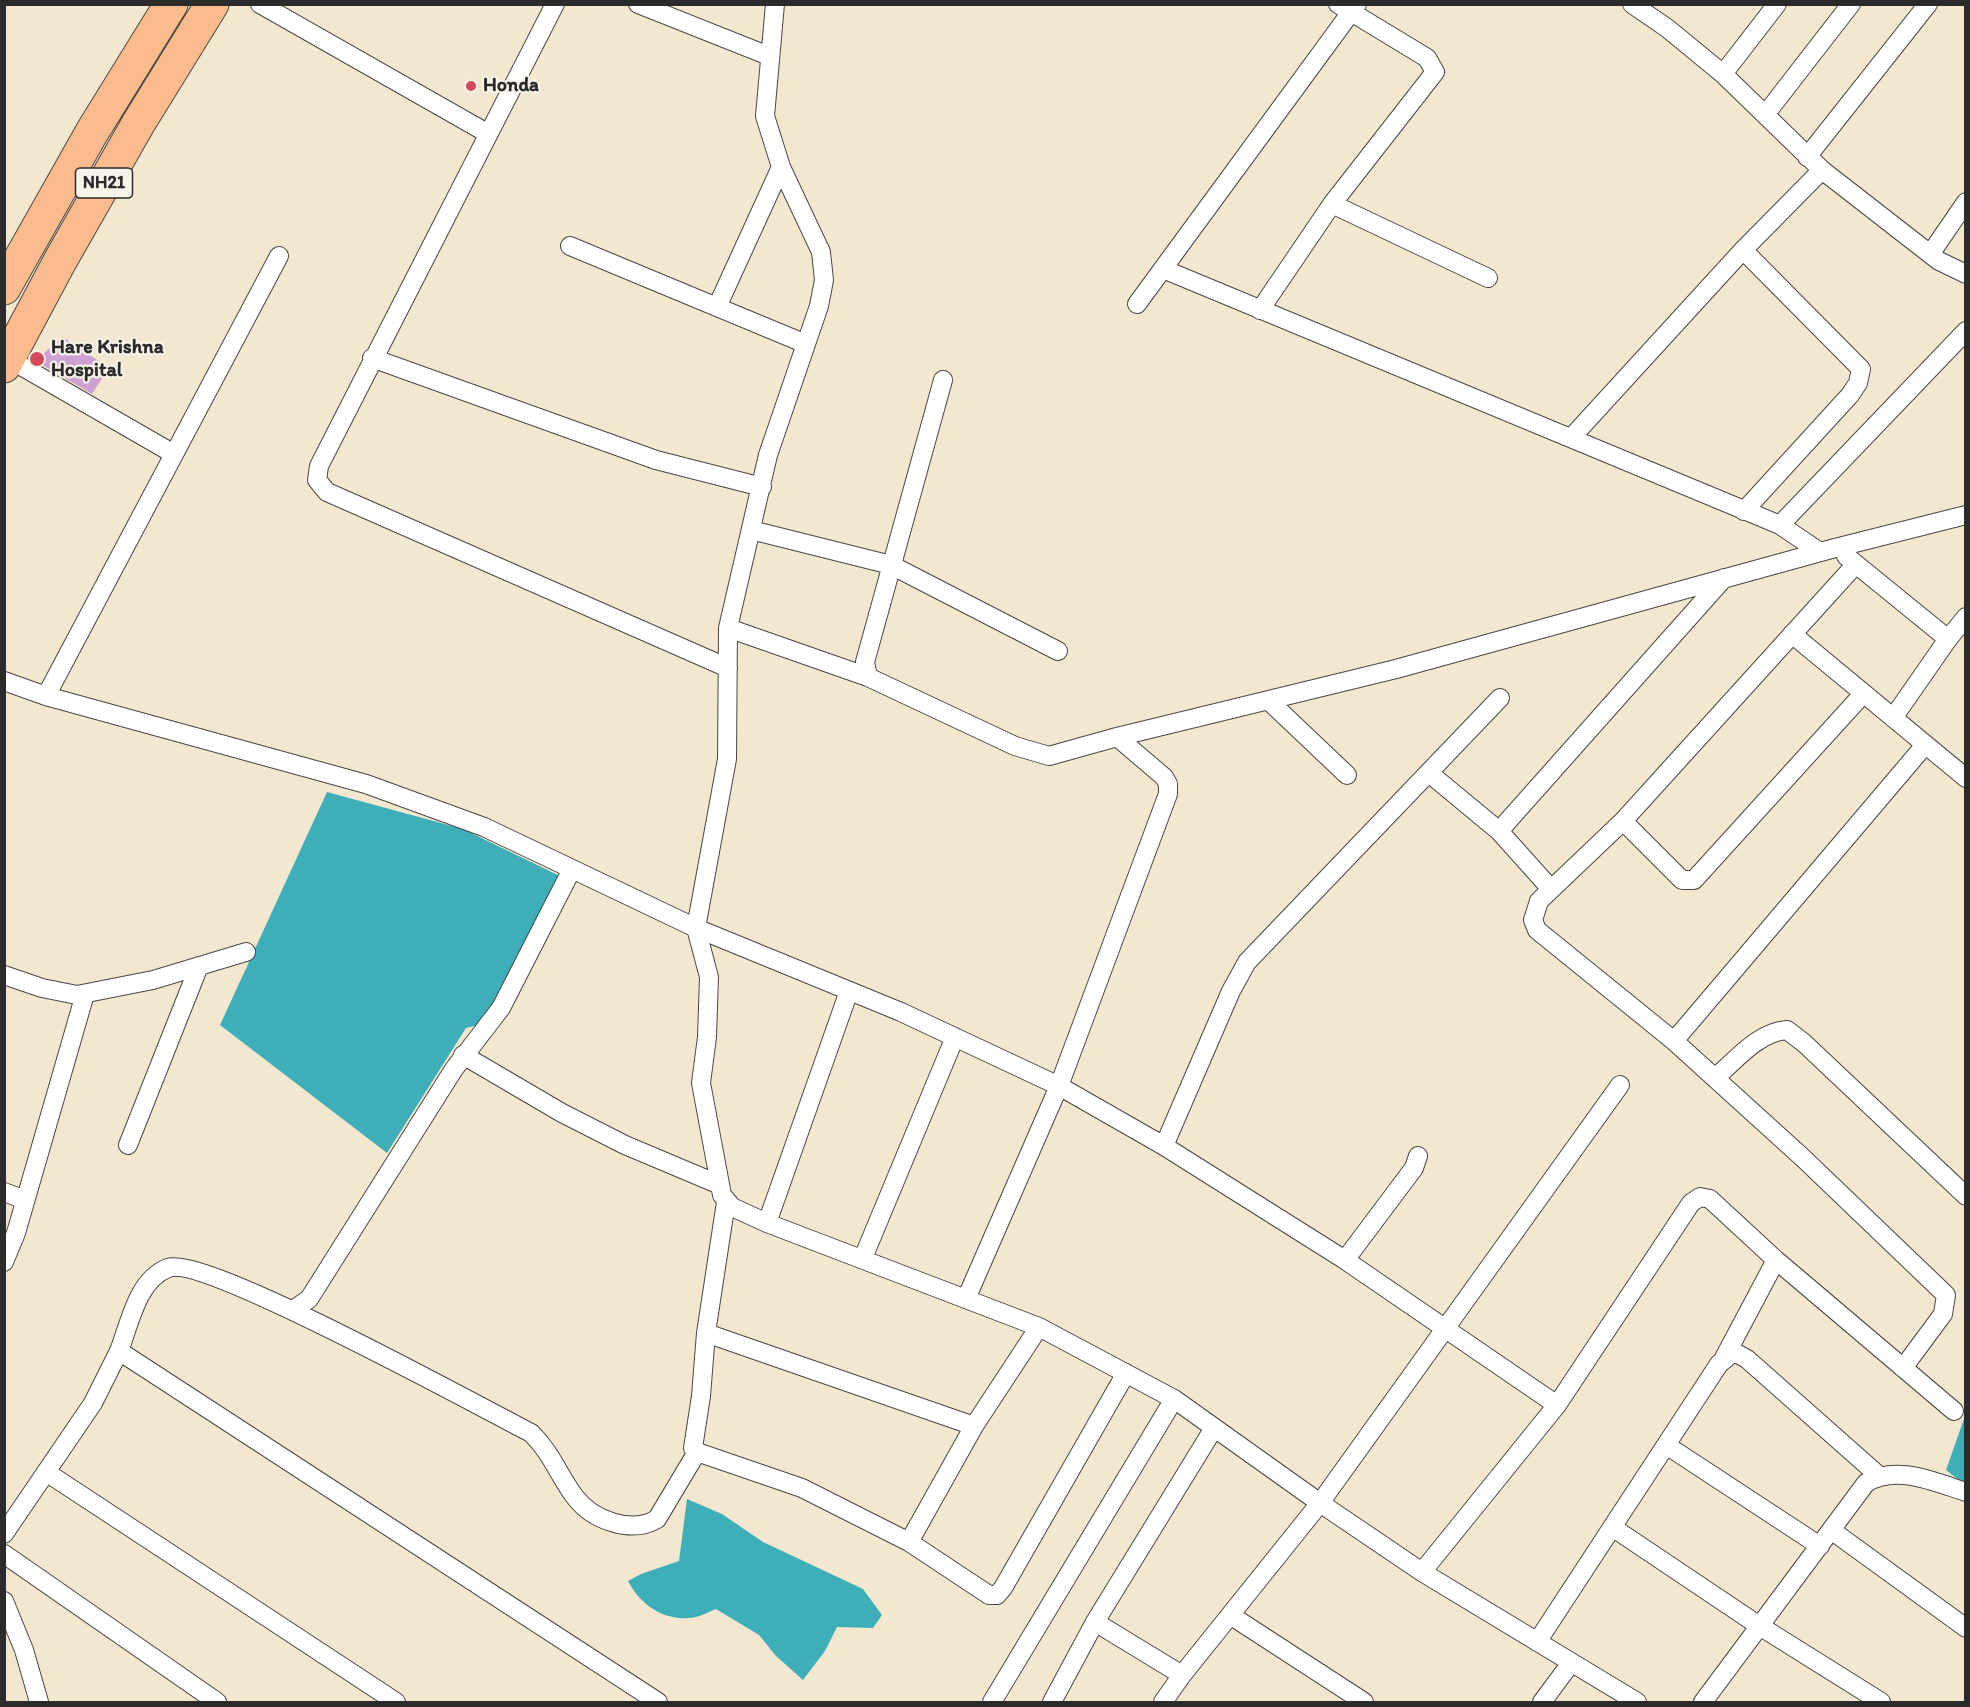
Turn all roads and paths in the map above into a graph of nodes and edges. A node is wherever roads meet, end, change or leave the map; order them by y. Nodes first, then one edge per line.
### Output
1 (171, 4) edge
2 (212, 4) edge
3 (260, 4) edge
4 (555, 4) edge
5 (639, 4) edge
6 (775, 4) edge
7 (1632, 4) edge
8 (1777, 4) edge
9 (1851, 4) edge
10 (1928, 4) edge
11 (1349, 7) edge
12 (769, 56) junction
13 (1722, 74) junction
14 (1765, 115) junction
15 (487, 134) junction
16 (1807, 157) junction
17 (781, 167) junction
18 (1822, 170) junction
19 (1965, 202) edge
20 (1332, 204) junction
21 (570, 246) dead end
22 (1743, 250) junction
23 (1931, 253) junction
24 (279, 256) dead end
25 (1163, 269) junction
26 (1965, 274) edge
27 (1488, 278) dead end
28 (4, 288) edge
29 (1137, 304) dead end
30 (717, 307) junction
31 (1260, 310) junction
32 (1965, 331) edge
33 (806, 344) junction
34 (372, 358) junction
35 (7, 362) edge
36 (943, 380) dead end
37 (1571, 438) junction
38 (174, 454) junction
39 (762, 487) junction
40 (1744, 511) junction
41 (1965, 515) edge
42 (1780, 525) junction
43 (750, 530) junction
44 (1828, 550) junction
45 (1856, 564) junction
46 (891, 565) junction
47 (1724, 578) junction
48 (1965, 617) edge
49 (728, 628) junction
50 (1792, 634) junction
51 (1948, 639) junction
52 (1058, 651) dead end
53 (728, 668) junction
54 (868, 677) junction
55 (4, 681) edge
56 (1863, 694) junction
57 (46, 696) junction
58 (1500, 698) dead end
59 (1268, 700) junction
60 (1893, 718) junction
61 (1117, 737) junction
62 (1925, 745) junction
63 (1429, 773) junction
64 (1347, 775) dead end
65 (1965, 778) edge
66 (1623, 821) junction
67 (1499, 831) junction
68 (572, 869) junction
69 (1551, 889) junction
70 (696, 928) junction
71 (246, 952) dead end
72 (199, 966) junction
73 (4, 975) edge
74 (849, 991) junction
75 (85, 994) junction
76 (955, 1037) junction
77 (1674, 1041) junction
78 (463, 1055) junction
79 (1715, 1078) junction
80 (1620, 1085) dead end
81 (1059, 1086) junction
82 (128, 1145) dead end
83 (1164, 1146) junction
84 (1418, 1156) dead end
85 (720, 1185) junction
86 (4, 1192) edge
87 (1965, 1196) edge
88 (26, 1200) junction
89 (726, 1202) junction
90 (767, 1223) junction
91 (863, 1258) junction
92 (1345, 1260) junction
93 (1776, 1260) junction
94 (4, 1262) edge
95 (966, 1299) junction
96 (293, 1310) junction
97 (1039, 1327) junction
98 (1445, 1328) junction
99 (706, 1333) junction
100 (119, 1351) junction
101 (1724, 1358) junction
102 (1903, 1368) junction
103 (1126, 1374) junction
104 (1174, 1399) junction
105 (1557, 1405) junction
106 (1954, 1411) dead end
107 (975, 1426) junction
108 (1214, 1428) junction
109 (1666, 1445) junction
110 (697, 1452) junction
111 (46, 1472) junction
112 (1878, 1475) junction
113 (1965, 1492) edge
114 (1320, 1503) junction
115 (1612, 1527) junction
116 (1831, 1530) junction
117 (4, 1534) edge
118 (909, 1542) junction
119 (1820, 1546) junction
120 (4, 1554) edge
121 (1422, 1572) junction
122 (4, 1601) edge
123 (1230, 1615) junction
124 (1095, 1622) junction
125 (1758, 1625) junction
126 (1965, 1628) edge
127 (1537, 1642) junction
128 (1571, 1663) junction
129 (1182, 1676) junction
130 (1171, 1700) edge
131 (39, 1702) edge
132 (217, 1702) edge
133 (396, 1702) edge
134 (658, 1702) edge
135 (992, 1702) edge
136 (1052, 1702) edge
137 (1364, 1702) edge
138 (1542, 1702) edge
139 (1636, 1702) edge
140 (1703, 1702) edge
141 (1881, 1702) edge

1 - 28 highway, NH21
2 - 35 highway, NH21
3 - 15 street
4 - 15 street
5 - 12 street
6 - 12 street
7 - 13 street
8 - 13 street
9 - 14 street
10 - 16 street
11 - 20 street
11 - 25 street
12 - 17 street
13 - 14 street
14 - 16 street
15 - 34 street
16 - 18 street
17 - 30 street
17 - 33 street
18 - 22 street
18 - 23 street
19 - 23 street
20 - 27 street
20 - 31 street
21 - 30 street
22 - 37 street
22 - 40 street
23 - 26 street
24 - 38 street
25 - 29 street
25 - 31 street
30 - 33 street
31 - 37 street
32 - 42 street
33 - 39 street
34 - 39 street
34 - 53 street
35 - 38 street
36 - 46 street
37 - 40 street
38 - 57 street
39 - 43 street
40 - 42 street
41 - 44 street
42 - 44 street
43 - 46 street
43 - 49 street
44 - 45 street
44 - 47 street
45 - 50 street
45 - 51 street
46 - 52 street
46 - 54 street
47 - 59 street
47 - 67 street
48 - 51 street
49 - 53 street
49 - 54 street
50 - 56 street
50 - 66 street
51 - 60 street
53 - 70 street
54 - 61 street
55 - 57 street
56 - 60 street
56 - 66 street
57 - 68 street
58 - 63 street
59 - 61 street
59 - 64 street
60 - 62 street
61 - 81 street
62 - 65 street
62 - 77 street
63 - 67 street
63 - 83 street
66 - 69 street
67 - 69 street
68 - 70 street
68 - 78 street
69 - 77 street
70 - 74 street
70 - 85 street
71 - 72 street
72 - 75 street
72 - 82 street
73 - 75 street
74 - 76 street
74 - 90 street
75 - 88 street
76 - 81 street
76 - 91 street
77 - 79 street
78 - 85 street
78 - 96 street
79 - 87 street
79 - 102 street
80 - 98 street
81 - 83 street
81 - 95 street
83 - 92 street
84 - 92 street
85 - 89 street
86 - 88 street
88 - 94 street
89 - 90 street
89 - 99 street
90 - 91 street
91 - 95 street
92 - 98 street
93 - 101 street
93 - 102 street
93 - 105 street
95 - 97 street
96 - 100 street
96 - 110 street
97 - 103 street
97 - 107 street
98 - 105 street
98 - 114 street
99 - 107 street
99 - 110 street
100 - 111 street
100 - 134 street
101 - 109 street
101 - 112 street
102 - 106 street
103 - 104 street
103 - 118 street
104 - 108 street
104 - 135 street
105 - 121 street
107 - 118 street
108 - 114 street
108 - 124 street
109 - 115 street
109 - 119 street
110 - 118 street
111 - 117 street
111 - 133 street
112 - 113 street
112 - 116 street
114 - 121 street
114 - 123 street
115 - 125 street
115 - 127 street
116 - 119 street
116 - 126 street
119 - 125 street
120 - 132 street
121 - 127 street
122 - 131 street
123 - 129 street
123 - 137 street
124 - 129 street
124 - 136 street
125 - 140 street
125 - 141 street
127 - 128 street
128 - 138 street
128 - 139 street
129 - 130 street

